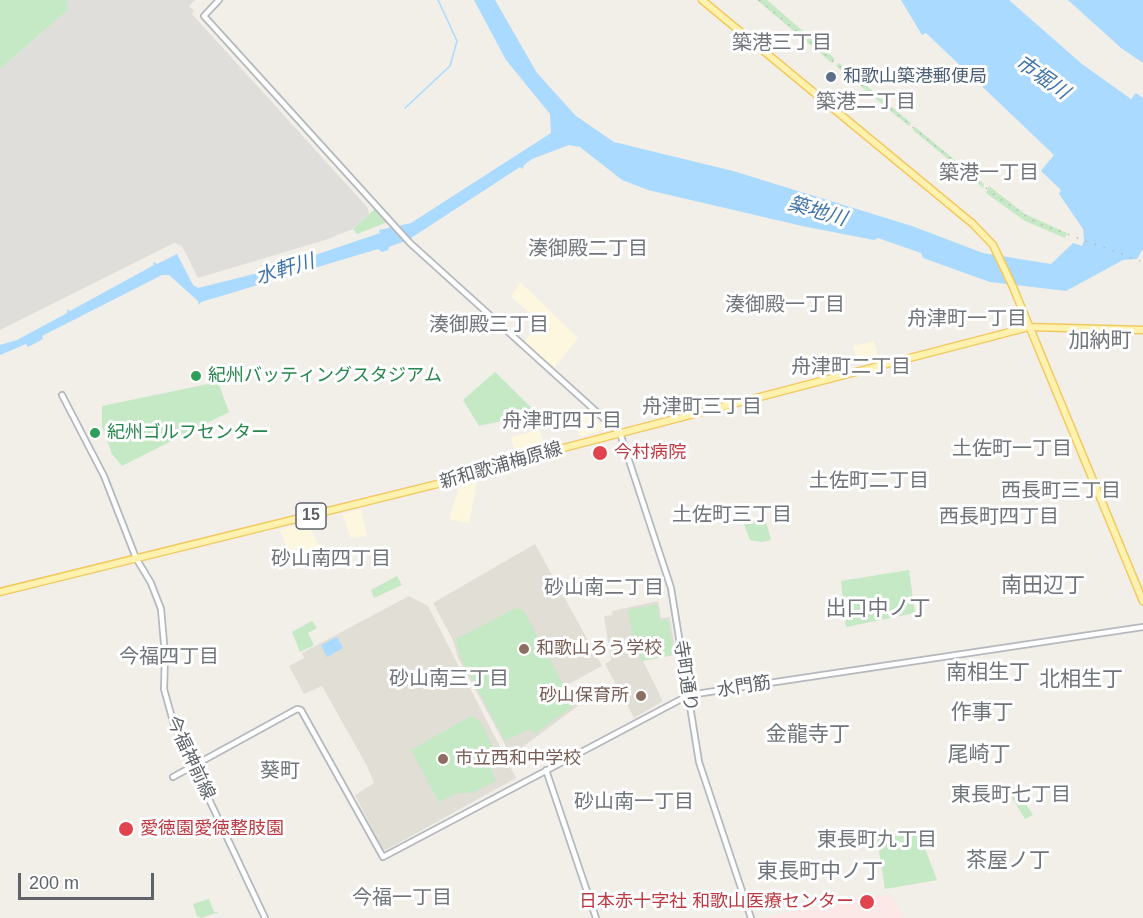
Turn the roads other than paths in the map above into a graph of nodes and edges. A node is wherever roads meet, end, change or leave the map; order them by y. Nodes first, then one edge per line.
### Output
1 (219, 0) edge
2 (702, 0) edge
3 (1029, 327) junction
4 (1143, 330) edge
5 (62, 395) dead end
6 (620, 433) junction
7 (136, 558) junction
8 (0, 592) edge
9 (1143, 601) edge
10 (1143, 627) edge
11 (689, 695) junction
12 (193, 766) junction
13 (546, 770) junction
14 (173, 777) dead end
15 (265, 918) edge
16 (596, 918) edge
17 (751, 918) edge

1 - 6 street
2 - 3 main road
3 - 4 main road, 新和歌浦梅原線 / 15
3 - 6 main road, 新和歌浦梅原線 / 15
3 - 9 main road
5 - 7 street, 今福神前線
6 - 7 main road, 新和歌浦梅原線 / 15
6 - 11 street, 寺町通り
7 - 8 main road, 新和歌浦梅原線 / 15
7 - 12 street, 今福神前線
10 - 11 street, 水門筋
11 - 13 street, 水門筋
11 - 17 street, 寺町通り
12 - 13 street, 水門筋
12 - 14 street
12 - 15 street, 今福神前線
13 - 16 street

